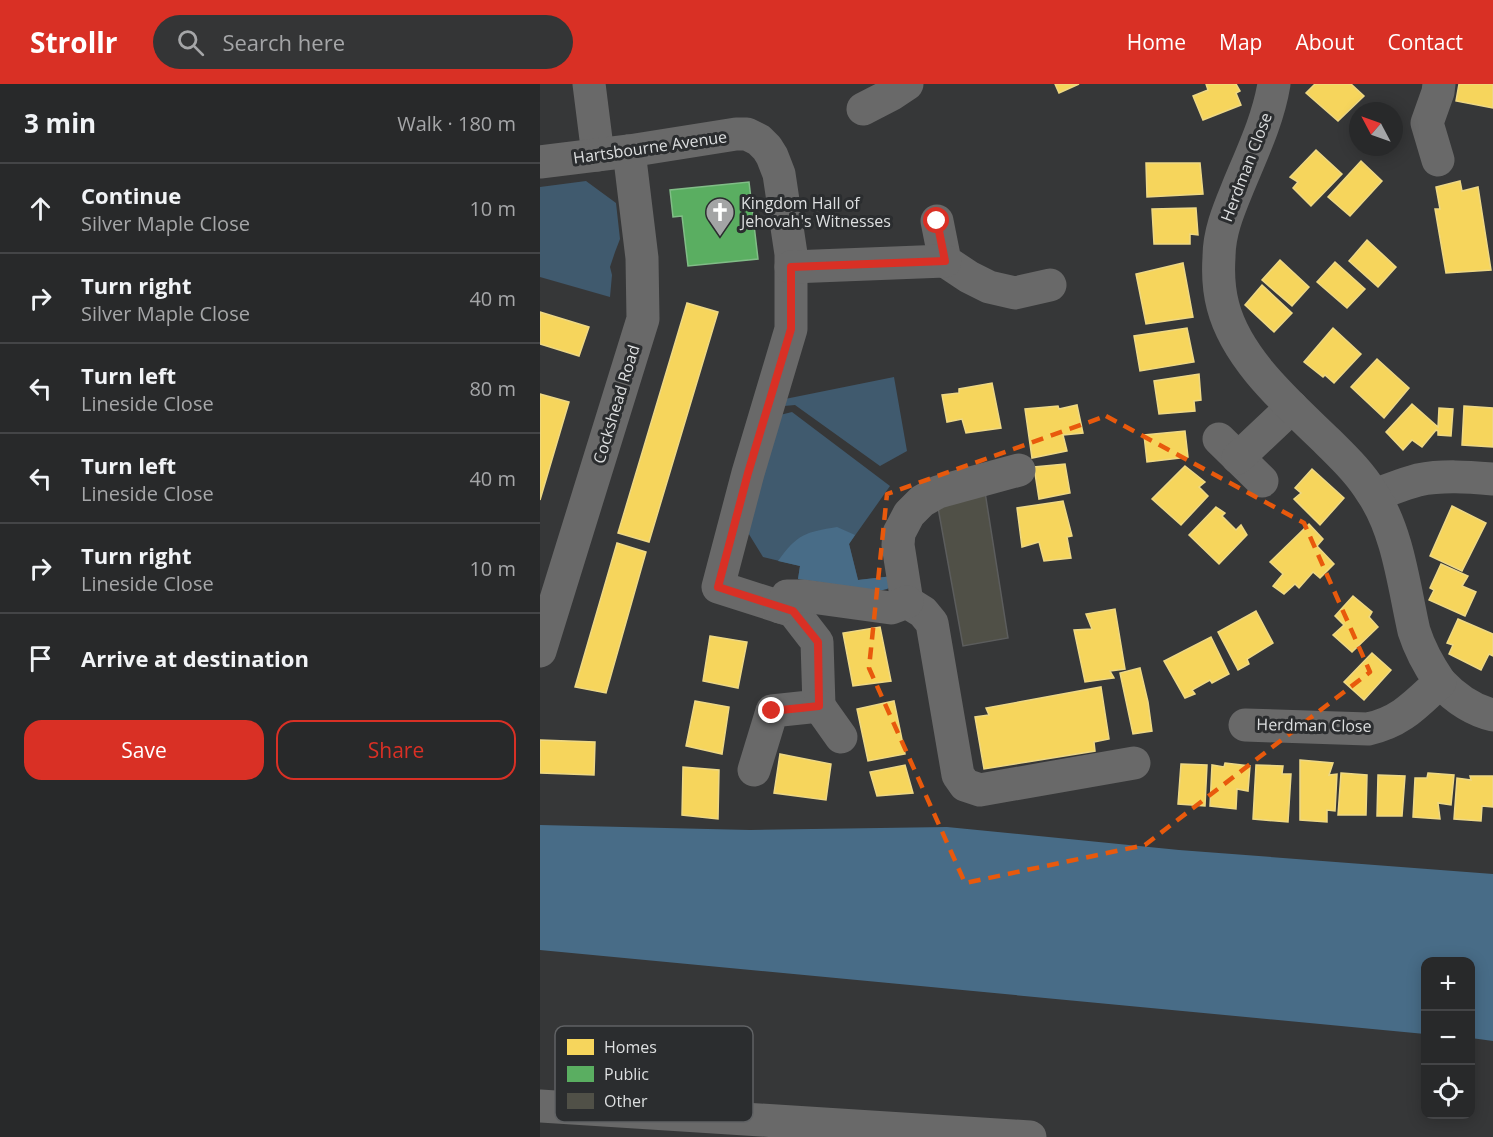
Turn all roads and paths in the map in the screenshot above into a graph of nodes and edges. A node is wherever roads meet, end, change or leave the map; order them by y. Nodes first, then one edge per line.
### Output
1 (589, 84) edge
2 (907, 84) edge
3 (1274, 84) edge
4 (1440, 84) edge
5 (863, 109) dead end
6 (614, 153) junction
7 (1438, 160) dead end
8 (540, 162) edge
9 (937, 221) dead end
10 (945, 261) junction
11 (791, 267) junction
12 (1050, 285) dead end
13 (1292, 407) junction
14 (1019, 470) dead end
15 (1493, 479) edge
16 (1262, 481) dead end
17 (1374, 495) junction
18 (907, 602) junction
19 (780, 607) junction
20 (540, 651) edge
21 (1440, 682) junction
22 (819, 706) junction
23 (1493, 715) edge
24 (1245, 724) dead end
25 (841, 737) dead end
26 (1134, 763) dead end
27 (754, 770) dead end
28 (540, 1106) edge
29 (555, 1108) edge
30 (699, 1122) edge
31 (759, 1128) edge
32 (1030, 1137) edge

1 - 6 street, Cockshead Road
2 - 5 street
3 - 13 street, Herdman Close
4 - 7 street
6 - 8 street, Hartsbourne Avenue
6 - 11 street, Hartsbourne Avenue
6 - 20 street, Cockshead Road
9 - 10 street
10 - 11 street
10 - 12 street
11 - 19 street
13 - 16 street
13 - 17 street, Herdman Close
14 - 18 street
15 - 17 street
17 - 21 street, Herdman Close
18 - 19 street
18 - 26 street
19 - 22 street
21 - 23 street, Herdman Close
21 - 24 street, Herdman Close
22 - 25 street
22 - 27 street
28 - 29 street
30 - 31 street
31 - 32 street

